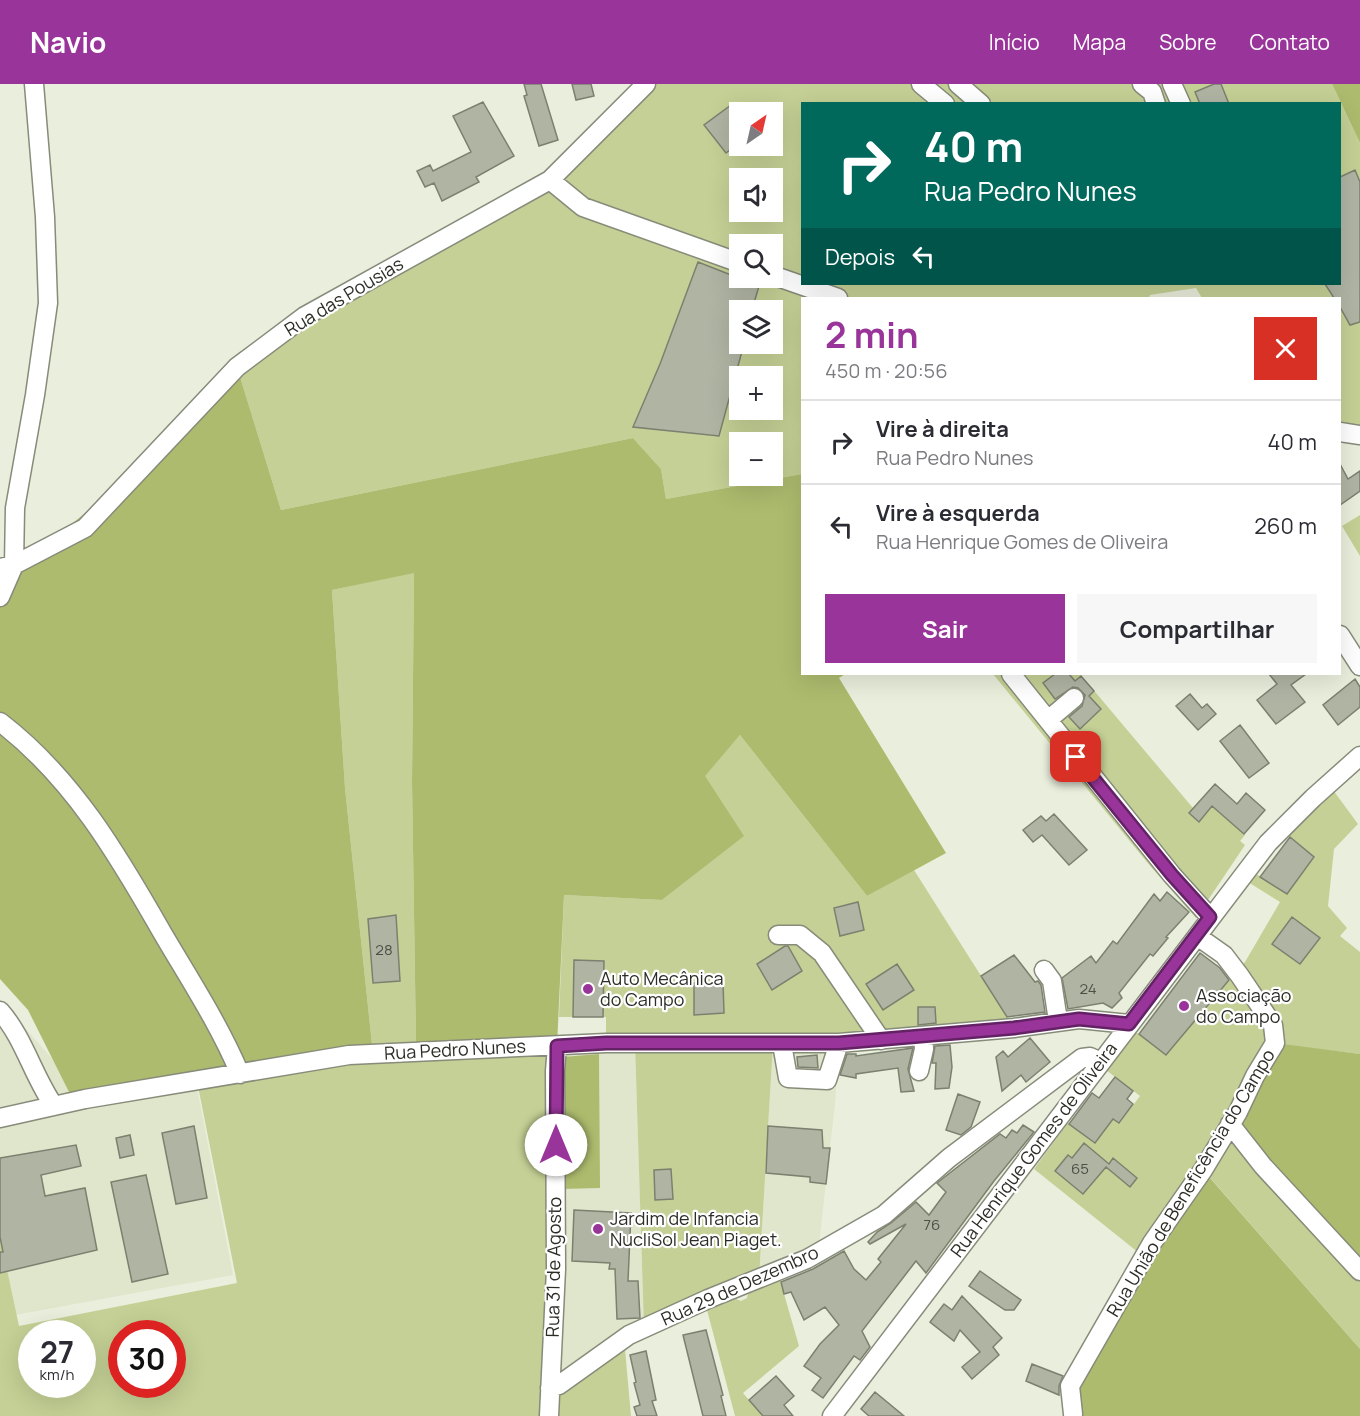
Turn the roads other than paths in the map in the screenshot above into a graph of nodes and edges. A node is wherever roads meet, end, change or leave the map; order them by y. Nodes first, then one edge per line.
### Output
1 (34, 84) edge
2 (646, 84) edge
3 (921, 84) edge
4 (958, 84) edge
5 (1142, 84) edge
6 (1172, 84) edge
7 (943, 102) edge
8 (979, 102) edge
9 (1155, 102) edge
10 (1180, 102) edge
11 (550, 180) junction
12 (729, 259) edge
13 (783, 279) edge
14 (835, 297) edge
15 (1341, 432) edge
16 (1360, 435) edge
17 (7, 566) edge
18 (0, 597) edge
19 (1341, 637) edge
20 (1360, 666) edge
21 (1012, 675) edge
22 (1071, 695) dead end
23 (1045, 716) junction
24 (0, 722) edge
25 (1360, 756) edge
26 (1210, 917) junction
27 (778, 935) dead end
28 (1197, 936) junction
29 (842, 967) dead end
30 (1044, 970) dead end
31 (0, 1011) edge
32 (1058, 1021) junction
33 (1129, 1024) junction
34 (922, 1036) junction
35 (887, 1039) junction
36 (839, 1043) junction
37 (782, 1044) junction
38 (557, 1046) junction
39 (1101, 1062) junction
40 (919, 1071) dead end
41 (240, 1074) junction
42 (54, 1106) junction
43 (0, 1118) edge
44 (1230, 1124) junction
45 (1360, 1271) edge
46 (550, 1388) junction
47 (1073, 1414) dead end
48 (549, 1416) edge
49 (832, 1416) edge

1 - 17 street
2 - 11 street, Rua das Pousias
3 - 7 street
4 - 8 street
5 - 9 street
6 - 10 street
11 - 12 street
11 - 17 street, Rua das Pousias
13 - 14 street
15 - 16 street
17 - 18 street
19 - 20 street
21 - 23 street
22 - 23 street
23 - 26 street
24 - 41 street
25 - 26 street, Rua Henrique Gomes de Oliveira
26 - 28 street, Rua Henrique Gomes de Oliveira
27 - 35 street
28 - 33 street, Rua Henrique Gomes de Oliveira
28 - 44 street, Rua União de Beneficência do Campo
29 - 35 street
30 - 32 street
31 - 42 street
32 - 33 street, Rua Pedro Nunes
32 - 34 street, Rua Pedro Nunes
33 - 39 street, Rua Henrique Gomes de Oliveira
34 - 35 street, Rua Pedro Nunes
34 - 40 street
35 - 36 street, Rua Pedro Nunes
36 - 37 street, Rua Pedro Nunes
36 - 37 street
37 - 38 street, Rua Pedro Nunes
38 - 41 street, Rua Pedro Nunes
38 - 46 street, Rua 31 de Agosto
39 - 46 street, Rua 29 de Dezembro
39 - 49 street, Rua Henrique Gomes de Oliveira
41 - 42 street, Rua Pedro Nunes
42 - 43 street, Rua Pedro Nunes
44 - 45 street
44 - 47 street, Rua União de Beneficência do Campo
46 - 48 street, Rua 31 de Agosto

